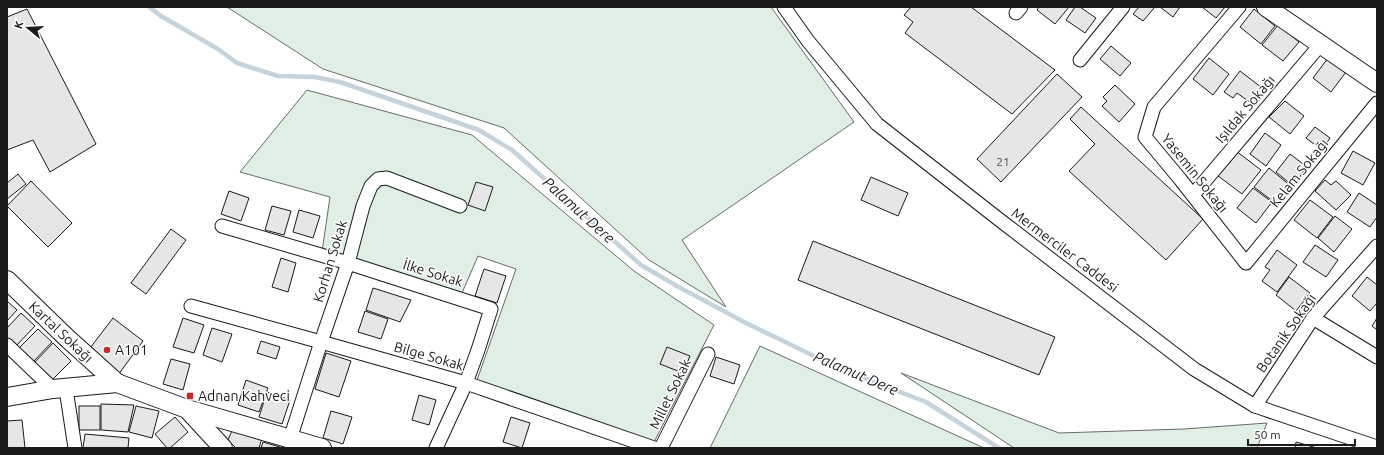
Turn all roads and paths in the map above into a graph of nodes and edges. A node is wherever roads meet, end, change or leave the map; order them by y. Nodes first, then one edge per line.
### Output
1 (784, 7) edge
2 (1123, 7) edge
3 (1239, 7) edge
4 (1266, 7) edge
5 (1321, 44) junction
6 (1080, 60) dead end
7 (1377, 83) edge
8 (1377, 103) edge
9 (1193, 195) junction
10 (460, 206) dead end
11 (222, 226) dead end
12 (1377, 246) edge
13 (348, 263) junction
14 (1246, 263) joint
15 (7, 280) edge
16 (191, 306) dead end
17 (1313, 318) junction
18 (321, 342) junction
19 (7, 345) edge
20 (708, 354) dead end
21 (1377, 357) edge
22 (116, 383) junction
23 (466, 383) junction
24 (60, 389) junction
25 (7, 397) edge
26 (1255, 406) junction
27 (187, 409) junction
28 (290, 439) junction
29 (1377, 447) edge
30 (75, 448) edge
31 (223, 448) edge
32 (322, 448) edge
33 (436, 448) edge
34 (654, 448) edge
35 (661, 448) edge

1 - 26 street, Mermerciler Caddesi
2 - 6 street
3 - 9 street, Yasemin Sokağı
4 - 5 main road
5 - 7 main road
5 - 9 street, Işıldak Sokağı
8 - 14 street, Kelam Sokağı
9 - 14 street, Yasemin Sokağı
10 - 13 street, Korhan Sokak
11 - 13 street, İlke Sokak
12 - 17 street, Botanik Sokağı
13 - 18 street, Korhan Sokak
13 - 23 street, İlke Sokak
15 - 22 main road, Kartal Sokağı
16 - 18 street, Bilge Sokak
17 - 21 street
17 - 26 street, Botanik Sokağı
18 - 23 street, Bilge Sokak
18 - 28 street, Korhan Sokak
19 - 24 street
20 - 35 street, Millet Sokak
22 - 24 main road
22 - 27 main road
23 - 33 street, İlke Sokak
23 - 34 street, Bilge Sokak
24 - 25 main road
24 - 30 street
26 - 29 street, Mermerciler Caddesi
27 - 28 main road
27 - 31 main road
28 - 32 main road

